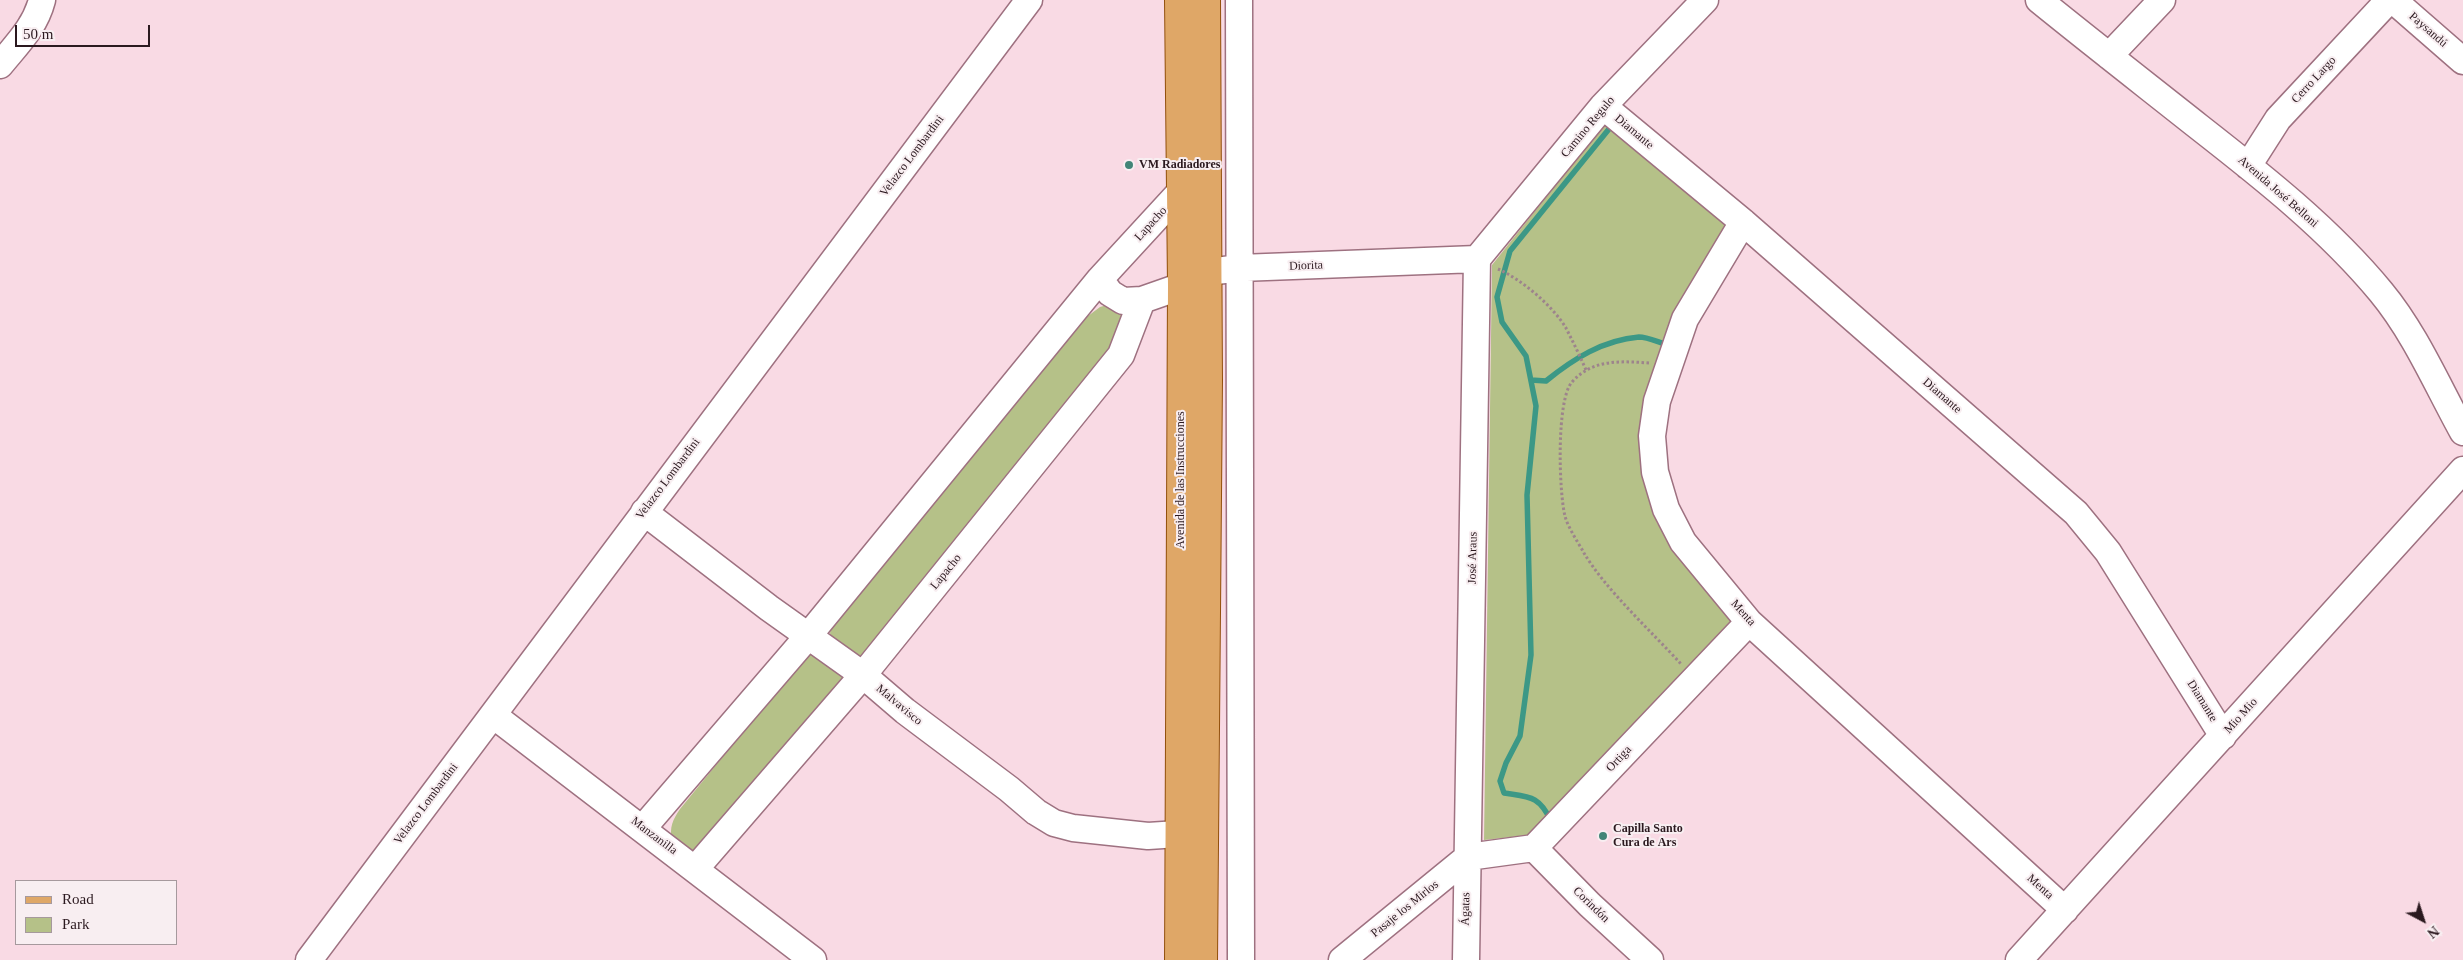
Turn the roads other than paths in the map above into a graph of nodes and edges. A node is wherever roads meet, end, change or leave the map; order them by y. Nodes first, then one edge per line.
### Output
1 (42, 0) edge
2 (1029, 0) edge
3 (1179, 0) edge
4 (1206, 0) edge
5 (1238, 0) edge
6 (1705, 0) edge
7 (2039, 0) edge
8 (2162, 0) edge
9 (2389, 0) edge
10 (2393, 0) edge
11 (2109, 56) junction
12 (2463, 61) edge
13 (0, 65) edge
14 (1603, 106) junction
15 (2248, 166) junction
16 (1181, 191) junction
17 (1743, 222) junction
18 (1485, 263) junction
19 (1240, 268) junction
20 (1208, 272) junction
21 (1100, 279) junction
22 (1182, 286) junction
23 (1142, 300) junction
24 (2463, 432) edge
25 (2463, 470) edge
26 (644, 512) junction
27 (1749, 622) junction
28 (809, 635) junction
29 (863, 675) junction
30 (493, 715) junction
31 (2223, 736) junction
32 (643, 828) junction
33 (1178, 834) junction
34 (1534, 848) junction
35 (1468, 857) junction
36 (696, 868) junction
37 (2065, 910) junction
38 (310, 960) edge
39 (813, 960) edge
40 (1179, 960) edge
41 (1202, 960) edge
42 (1241, 960) edge
43 (1342, 960) edge
44 (1466, 960) edge
45 (1650, 960) edge
46 (2018, 960) edge

1 - 13 street
2 - 26 street, Velazco Lombardini
3 - 16 main road, Avenida de las Instrucciones
4 - 20 main road, Avenida de las Instrucciones
5 - 19 street
6 - 14 street, Camino Regulo
7 - 11 street, Avenida José Belloni
8 - 11 street
9 - 15 street, Cerro Largo
10 - 12 street, Paysandú
11 - 15 street, Avenida José Belloni
14 - 17 street, Diamante
14 - 18 street, Camino Regulo
15 - 24 street, Avenida José Belloni
16 - 21 street, Lapacho
16 - 22 main road, Avenida de las Instrucciones
17 - 27 street, Menta
17 - 31 street, Diamante
18 - 19 street, Diorita
18 - 35 street, José Araus
19 - 20 street, Diorita
19 - 42 street
20 - 22 street, Diorita
20 - 41 main road, Avenida de las Instrucciones
21 - 23 street
21 - 28 street, Lapacho
22 - 23 street, Diorita
22 - 33 main road, Avenida de las Instrucciones
23 - 29 street, Lapacho
25 - 31 street, Mio Mio
26 - 28 street, Malvavisco
26 - 30 street, Velazco Lombardini
27 - 34 street, Ortiga
27 - 37 street, Menta
28 - 29 street, Malvavisco
28 - 32 street, Lapacho
29 - 33 street, Malvavisco
29 - 36 street, Lapacho
30 - 32 street, Manzanilla
30 - 38 street, Velazco Lombardini
31 - 37 street, Mio Mio
32 - 36 street, Manzanilla
33 - 40 main road, Avenida de las Instrucciones
34 - 35 street
34 - 45 street, Corindón
35 - 43 street, Pasaje los Mirlos
35 - 44 street, Ágatas
36 - 39 street, Manzanilla
37 - 46 street, Mio Mio

